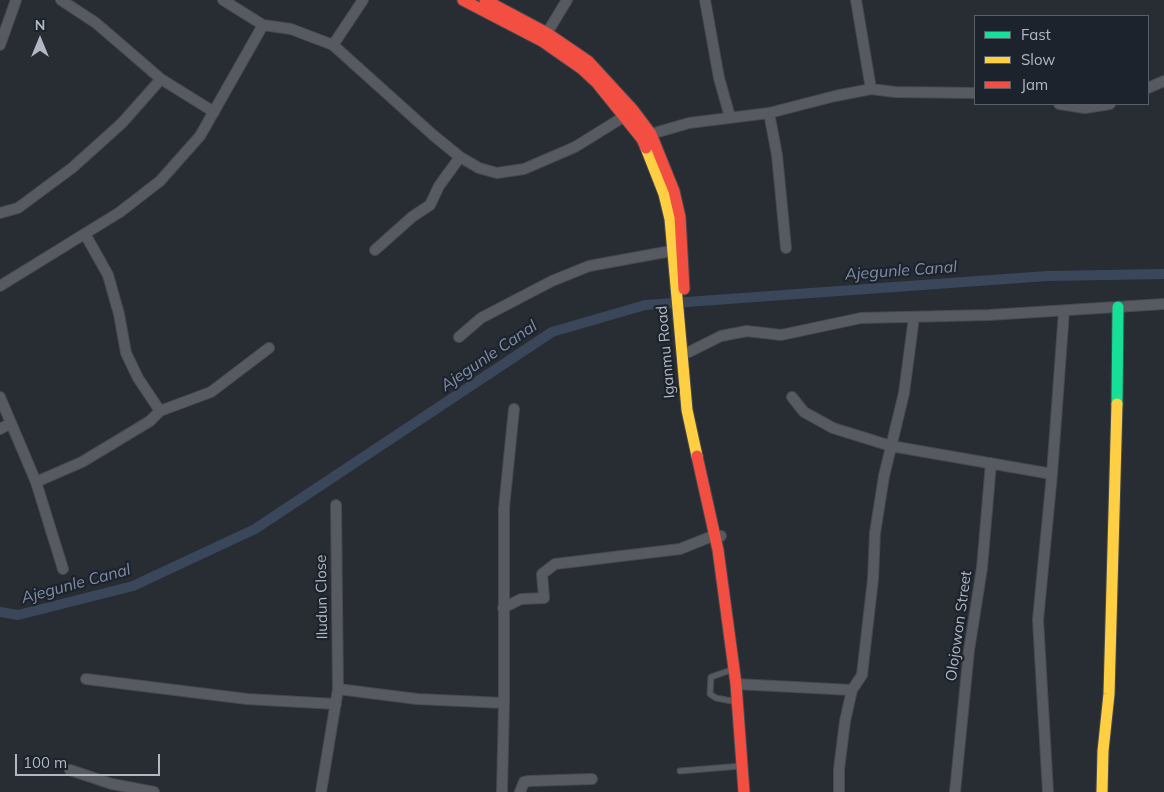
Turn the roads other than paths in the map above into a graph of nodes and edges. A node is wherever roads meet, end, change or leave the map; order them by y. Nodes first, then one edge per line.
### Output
1 (16, 0) edge
2 (61, 0) edge
3 (223, 0) edge
4 (363, 0) edge
5 (463, 0) edge
6 (486, 0) edge
7 (567, 0) edge
8 (706, 0) edge
9 (856, 0) edge
10 (501, 8) edge
11 (263, 25) junction
12 (547, 33) junction
13 (0, 45) edge
14 (333, 45) junction
15 (161, 79) junction
16 (1164, 81) edge
17 (1149, 88) edge
18 (871, 89) junction
19 (974, 93) edge
20 (1066, 105) edge
21 (1104, 105) edge
22 (214, 112) junction
23 (769, 112) junction
24 (625, 116) junction
25 (730, 117) junction
26 (651, 134) junction
27 (460, 157) junction
28 (0, 213) edge
29 (85, 234) junction
30 (786, 248) dead end
31 (375, 250) dead end
32 (671, 251) junction
33 (678, 264) junction
34 (0, 286) edge
35 (1164, 304) edge
36 (1118, 307) junction
37 (1064, 311) junction
38 (914, 317) junction
39 (684, 333) junction
40 (459, 337) dead end
41 (269, 348) dead end
42 (689, 352) junction
43 (0, 396) edge
44 (792, 396) dead end
45 (514, 409) dead end
46 (160, 411) junction
47 (11, 423) junction
48 (0, 429) edge
49 (891, 446) junction
50 (991, 463) junction
51 (1052, 474) junction
52 (36, 482) junction
53 (336, 505) dead end
54 (718, 536) junction
55 (63, 570) dead end
56 (503, 608) junction
57 (734, 669) junction
58 (86, 678) dead end
59 (739, 684) junction
60 (338, 689) junction
61 (852, 690) junction
62 (737, 702) junction
63 (336, 704) junction
64 (504, 704) junction
65 (742, 766) junction
66 (70, 770) dead end
67 (680, 771) dead end
68 (592, 779) dead end
69 (154, 792) edge
70 (321, 792) edge
71 (502, 792) edge
72 (520, 792) edge
73 (744, 792) edge
74 (750, 792) edge
75 (839, 792) edge
76 (955, 792) edge
77 (1048, 792) edge
78 (1102, 792) edge

1 - 13 street
2 - 15 street
3 - 11 street
4 - 14 street
5 - 10 main road, Iganmu Road
6 - 10 main road, Iganmu Road
7 - 12 street
8 - 25 street
9 - 18 street
10 - 12 main road, Iganmu Road
10 - 24 main road, Iganmu Road
11 - 14 street
11 - 22 street
12 - 26 main road, Iganmu Road
14 - 27 street
15 - 22 street
15 - 28 street
16 - 17 street
18 - 19 street
18 - 23 street
20 - 21 street
22 - 29 street
23 - 25 street
23 - 30 street
24 - 27 street
24 - 32 main road, Iganmu Road
25 - 26 street
26 - 33 main road, Iganmu Road
27 - 31 street
29 - 34 street
29 - 46 street
32 - 33 main road, Iganmu Road
32 - 40 street
33 - 39 main road, Iganmu Road
35 - 36 street
36 - 37 street
36 - 78 main road
37 - 38 street
37 - 51 street
38 - 42 street
38 - 49 street
39 - 42 main road, Iganmu Road
39 - 54 main road, Iganmu Road
41 - 46 street
42 - 54 main road, Iganmu Road
43 - 47 street
44 - 49 street
45 - 56 street
46 - 52 street
47 - 48 street
47 - 52 street
49 - 50 street
49 - 61 street
50 - 51 street
50 - 76 street, Olojowon Street
51 - 77 street
52 - 55 street
53 - 60 street, Iludun Close
54 - 56 street
54 - 57 main road, Iganmu Road
54 - 59 main road, Iganmu Road
56 - 64 street
57 - 59 main road, Iganmu Road
57 - 62 lane
58 - 63 street
59 - 61 street
59 - 62 main road, Iganmu Road
59 - 74 main road, Iganmu Road
60 - 63 street, Iludun Close
60 - 64 street
61 - 75 street
62 - 65 main road, Iganmu Road
63 - 70 street, Iludun Close
64 - 71 street
65 - 67 lane
65 - 73 main road, Iganmu Road
66 - 69 street
68 - 72 street

